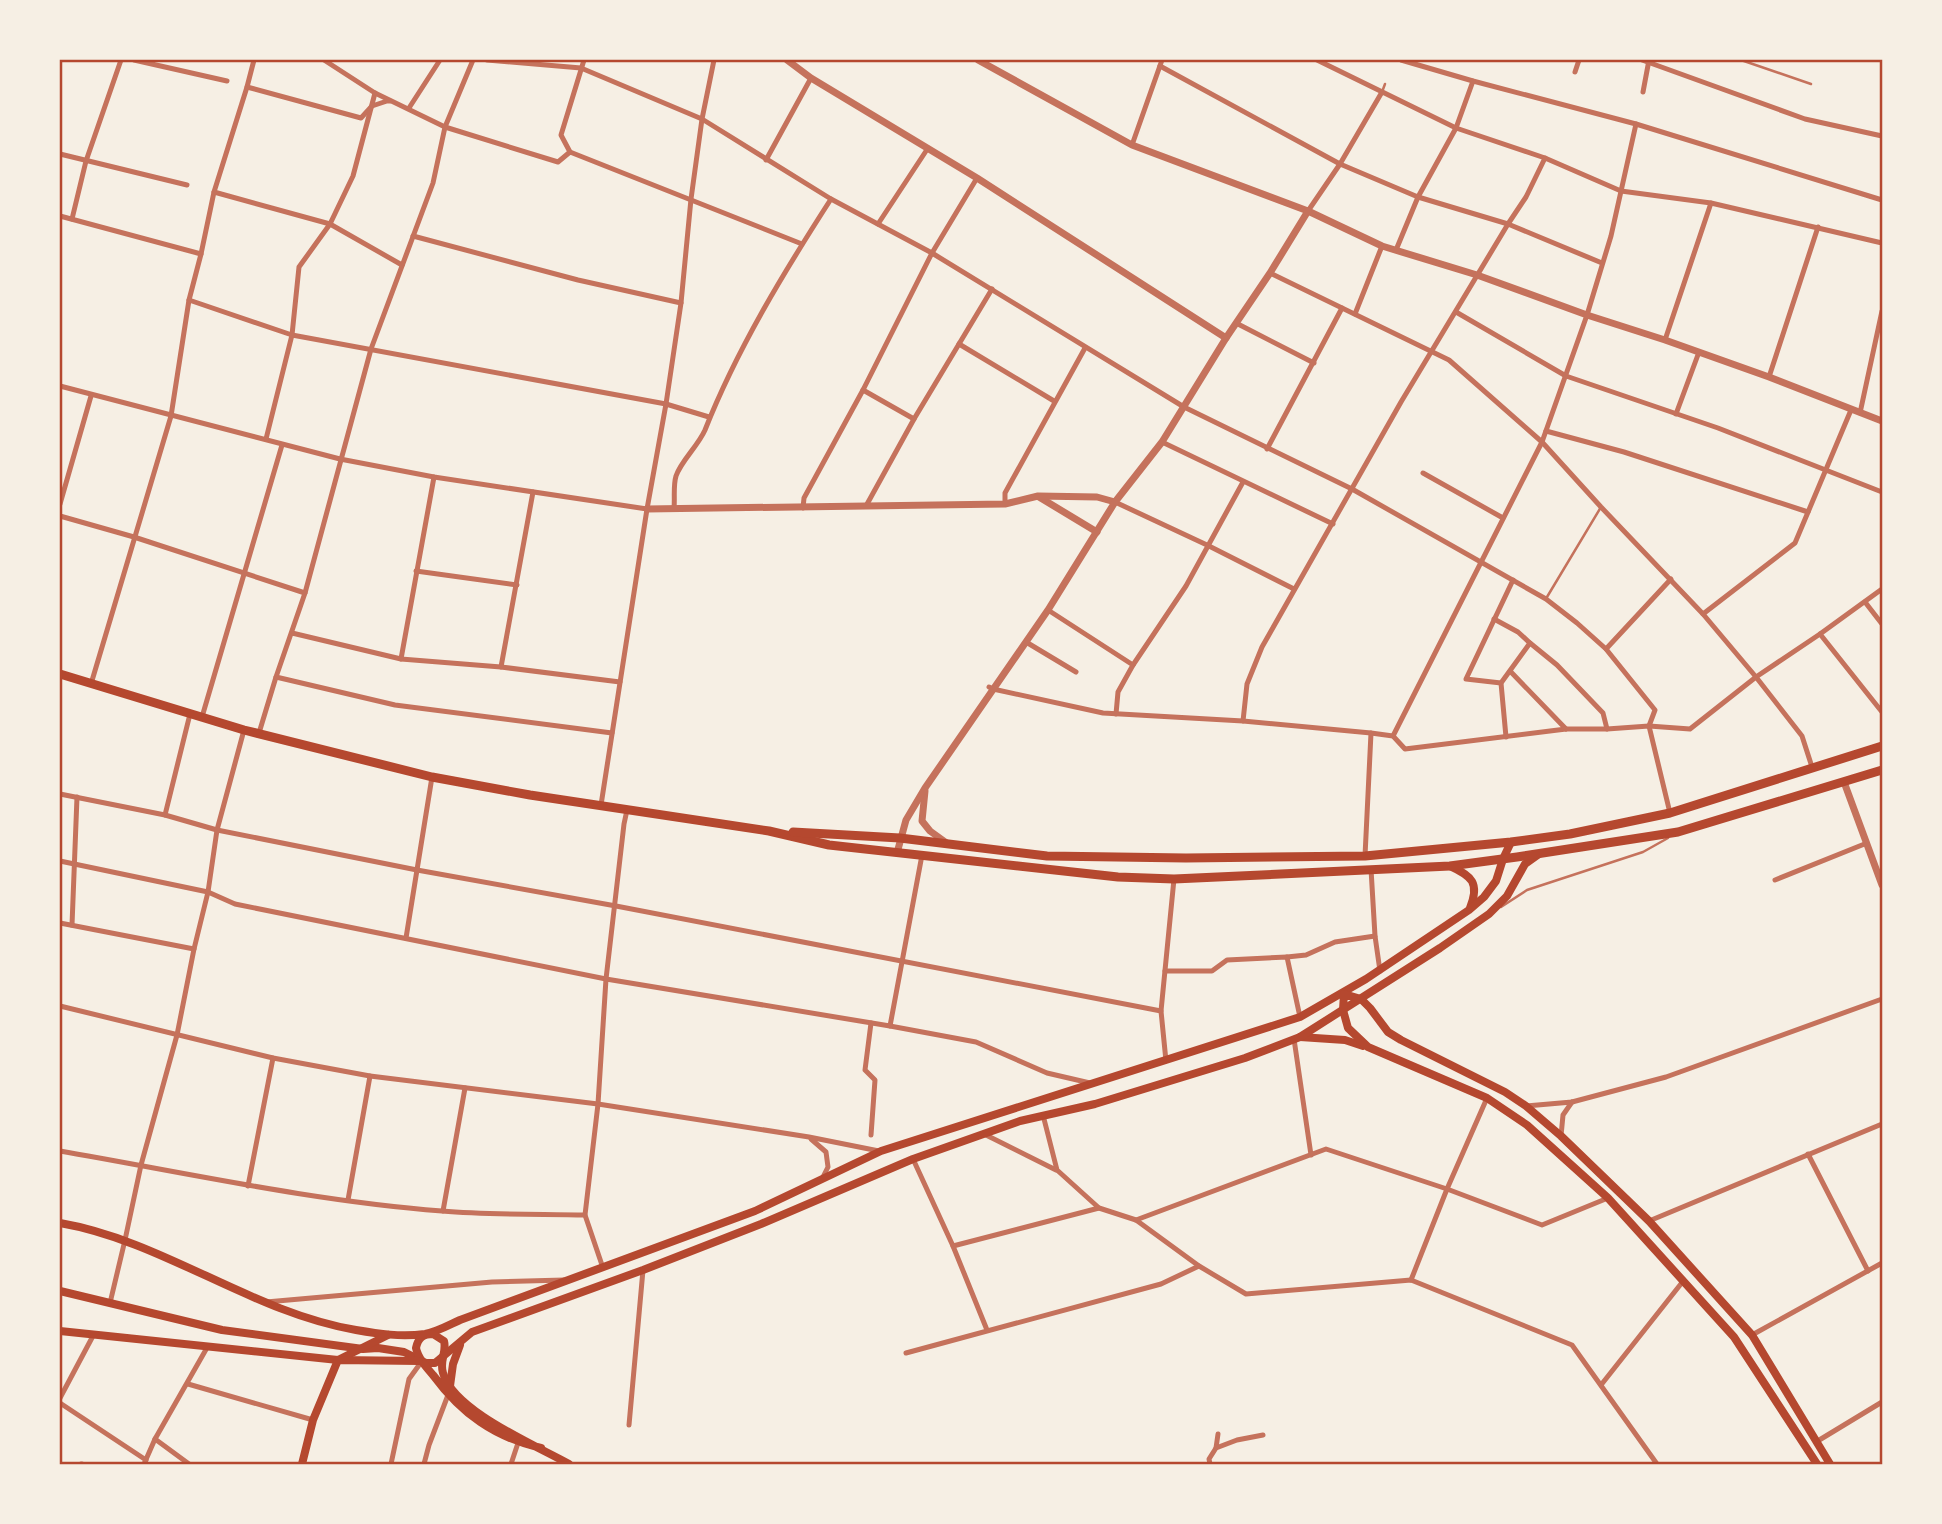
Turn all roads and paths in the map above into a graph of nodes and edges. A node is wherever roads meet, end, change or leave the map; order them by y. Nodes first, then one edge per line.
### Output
1 (121, 60) edge
2 (134, 60) edge
3 (254, 60) edge
4 (324, 60) edge
5 (440, 60) edge
6 (473, 60) edge
7 (487, 60) edge
8 (584, 60) edge
9 (714, 60) edge
10 (787, 60) edge
11 (978, 60) edge
12 (1317, 60) edge
13 (1401, 60) edge
14 (1579, 60) edge
15 (1646, 60) edge
16 (1741, 60) edge
17 (1161, 63) edge
18 (580, 68) junction
19 (1575, 72) dead end
20 (811, 78) junction
21 (227, 81) dead end
22 (1473, 81) junction
23 (1385, 84) dead end
24 (1811, 84) dead end
25 (247, 87) junction
26 (1382, 92) junction
27 (1643, 92) dead end
28 (375, 93) junction
29 (372, 106) junction
30 (409, 108) junction
31 (702, 119) junction
32 (1636, 124) junction
33 (445, 127) junction
34 (1456, 128) junction
35 (1882, 136) edge
36 (1132, 145) junction
37 (928, 148) junction
38 (570, 152) junction
39 (60, 154) edge
40 (1545, 158) junction
41 (766, 160) junction
42 (86, 162) junction
43 (1340, 164) junction
44 (977, 178) junction
45 (187, 185) dead end
46 (1621, 191) junction
47 (214, 192) junction
48 (1418, 197) junction
49 (691, 199) junction
50 (831, 199) junction
51 (1882, 200) edge
52 (1711, 203) junction
53 (1308, 211) junction
54 (60, 216) edge
55 (72, 219) junction
56 (330, 224) junction
57 (878, 224) junction
58 (1508, 224) junction
59 (1818, 227) junction
60 (414, 236) junction
61 (1882, 243) edge
62 (802, 244) junction
63 (1382, 246) junction
64 (1396, 250) junction
65 (932, 253) junction
66 (201, 254) junction
67 (1602, 263) junction
68 (402, 265) junction
69 (1270, 274) junction
70 (1477, 275) junction
71 (992, 289) junction
72 (189, 300) junction
73 (681, 303) junction
74 (1342, 308) junction
75 (1882, 311) edge
76 (1456, 312) junction
77 (1355, 314) junction
78 (1587, 316) junction
79 (1236, 323) junction
80 (292, 335) junction
81 (1226, 338) junction
82 (1664, 340) junction
83 (959, 344) junction
84 (1086, 348) junction
85 (372, 349) junction
86 (1432, 351) junction
87 (1699, 352) junction
88 (1314, 363) junction
89 (1566, 376) junction
90 (1769, 377) junction
91 (60, 386) edge
92 (863, 390) junction
93 (91, 396) junction
94 (1054, 401) junction
95 (666, 404) junction
96 (1184, 407) junction
97 (1855, 411) junction
98 (1676, 414) junction
99 (171, 416) junction
100 (709, 417) junction
101 (914, 419) junction
102 (1882, 421) edge
103 (1546, 430) junction
104 (266, 439) junction
105 (1162, 442) junction
106 (1542, 442) junction
107 (282, 445) junction
108 (1267, 449) junction
109 (340, 460) junction
110 (1827, 470) junction
111 (1423, 473) dead end
112 (434, 477) junction
113 (1243, 482) junction
114 (1352, 489) junction
115 (533, 492) junction
116 (1882, 492) edge
117 (1038, 496) junction
118 (1115, 502) junction
119 (60, 504) edge
120 (1005, 504) junction
121 (866, 506) junction
122 (674, 508) junction
123 (803, 508) junction
124 (1601, 508) junction
125 (647, 509) junction
126 (1808, 512) junction
127 (60, 516) edge
128 (1503, 519) junction
129 (1333, 524) junction
130 (1097, 532) junction
131 (134, 537) junction
132 (1208, 545) junction
133 (1482, 562) junction
134 (416, 571) junction
135 (245, 574) junction
136 (1671, 579) junction
137 (1513, 580) junction
138 (517, 585) junction
139 (1294, 589) junction
140 (1882, 589) edge
141 (305, 593) junction
142 (1546, 599) junction
143 (1865, 602) junction
144 (1048, 610) junction
145 (1703, 614) junction
146 (1494, 619) junction
147 (1882, 624) edge
148 (292, 633) junction
149 (1820, 634) junction
150 (1026, 642) junction
151 (1530, 643) junction
152 (1606, 649) junction
153 (401, 659) junction
154 (1133, 665) junction
155 (500, 667) junction
156 (1510, 671) junction
157 (1076, 672) dead end
158 (60, 674) edge
159 (276, 677) junction
160 (1756, 677) junction
161 (620, 682) junction
162 (1501, 683) junction
163 (92, 684) junction
164 (991, 688) junction
165 (1882, 712) edge
166 (190, 714) junction
167 (1116, 714) junction
168 (202, 718) junction
169 (1243, 721) junction
170 (1649, 726) junction
171 (1566, 729) junction
172 (1607, 729) junction
173 (244, 730) junction
174 (258, 733) junction
175 (612, 733) junction
176 (1371, 733) junction
177 (1393, 736) junction
178 (1506, 737) junction
179 (1882, 746) edge
180 (1812, 767) junction
181 (1882, 770) edge
182 (432, 777) junction
183 (1844, 782) junction
184 (925, 788) junction
185 (60, 794) edge
186 (77, 797) junction
187 (601, 806) junction
188 (627, 810) junction
189 (1671, 813) junction
190 (165, 815) junction
191 (217, 830) junction
192 (769, 831) junction
193 (1678, 832) junction
194 (900, 838) junction
195 (1511, 842) junction
196 (1867, 843) junction
197 (949, 844) junction
198 (897, 853) junction
199 (1540, 853) junction
200 (922, 855) junction
201 (1365, 856) junction
202 (1517, 857) junction
203 (1503, 859) junction
204 (60, 861) edge
205 (76, 864) junction
206 (1450, 866) junction
207 (1371, 868) junction
208 (417, 870) junction
209 (1174, 879) junction
210 (1515, 880) junction
211 (1775, 880) dead end
212 (1882, 885) edge
213 (208, 892) junction
214 (616, 906) junction
215 (1469, 910) junction
216 (1489, 914) junction
217 (60, 923) edge
218 (72, 925) junction
219 (1376, 936) junction
220 (407, 938) junction
221 (194, 949) junction
222 (1287, 957) junction
223 (902, 961) junction
224 (1165, 971) junction
225 (1380, 971) junction
226 (606, 979) junction
227 (1376, 989) junction
228 (1344, 994) junction
229 (1361, 999) junction
230 (1882, 999) edge
231 (60, 1006) edge
232 (1370, 1008) junction
233 (1343, 1010) junction
234 (1161, 1012) junction
235 (1300, 1017) junction
236 (871, 1023) junction
237 (890, 1026) junction
238 (177, 1035) junction
239 (1297, 1038) junction
240 (1368, 1047) junction
241 (273, 1058) junction
242 (1166, 1062) junction
243 (370, 1076) junction
244 (1090, 1083) junction
245 (465, 1088) junction
246 (1487, 1098) junction
247 (1572, 1102) junction
248 (597, 1104) junction
249 (1527, 1106) junction
250 (1044, 1115) junction
251 (1882, 1124) edge
252 (984, 1134) junction
253 (871, 1135) dead end
254 (1561, 1136) junction
255 (809, 1137) junction
256 (60, 1151) edge
257 (881, 1152) junction
258 (1808, 1154) junction
259 (1311, 1156) junction
260 (913, 1159) junction
261 (141, 1165) junction
262 (1056, 1170) junction
263 (822, 1179) junction
264 (248, 1186) junction
265 (1447, 1189) junction
266 (1608, 1198) junction
267 (348, 1200) junction
268 (1099, 1208) junction
269 (443, 1211) junction
270 (585, 1215) junction
271 (1136, 1220) junction
272 (1649, 1221) junction
273 (60, 1223) edge
274 (125, 1240) junction
275 (953, 1246) junction
276 (1882, 1263) edge
277 (1199, 1266) junction
278 (603, 1268) junction
279 (643, 1270) junction
280 (1868, 1270) junction
281 (570, 1279) junction
282 (1411, 1280) junction
283 (1684, 1280) junction
284 (60, 1290) edge
285 (262, 1302) junction
286 (110, 1303) junction
287 (987, 1330) junction
288 (60, 1331) edge
289 (94, 1334) junction
290 (428, 1334) junction
291 (388, 1335) junction
292 (1752, 1335) junction
293 (463, 1340) junction
294 (208, 1346) junction
295 (363, 1349) junction
296 (906, 1353) dead end
297 (442, 1358) junction
298 (338, 1360) junction
299 (422, 1361) junction
300 (188, 1384) junction
301 (1601, 1385) junction
302 (449, 1391) junction
303 (60, 1398) edge
304 (1882, 1402) edge
305 (60, 1404) edge
306 (313, 1420) junction
307 (629, 1425) dead end
308 (1218, 1434) dead end
309 (1263, 1436) dead end
310 (155, 1439) junction
311 (1816, 1442) junction
312 (518, 1443) junction
313 (541, 1448) junction
314 (1216, 1448) junction
315 (145, 1462) edge
316 (188, 1465) edge
317 (302, 1465) edge
318 (391, 1465) edge
319 (424, 1465) edge
320 (511, 1465) edge
321 (569, 1465) edge
322 (1210, 1465) edge
323 (1657, 1465) edge
324 (1817, 1465) edge
325 (1830, 1465) edge

1 - 42 street
2 - 21 street
3 - 25 street
4 - 28 street
5 - 30 street
6 - 33 street
7 - 18 street
8 - 18 street
9 - 31 street
10 - 20 street
11 - 36 street
12 - 26 street
13 - 22 street
14 - 19 street
15 - 27 street
15 - 35 street
16 - 24 lane
17 - 36 street
17 - 43 street
18 - 31 street
18 - 38 street
20 - 37 street
20 - 41 street
22 - 32 street
22 - 34 street
23 - 26 lane
25 - 29 street
25 - 47 street
26 - 34 street
26 - 43 street
28 - 29 street
28 - 30 street
29 - 30 street
29 - 56 street
30 - 33 street
31 - 41 street
31 - 49 street
32 - 46 street
32 - 51 street
33 - 38 street
33 - 60 street
34 - 40 street
34 - 48 street
36 - 53 street
37 - 44 street
37 - 57 street
38 - 49 street
39 - 42 street
40 - 46 street
40 - 58 street
41 - 50 street
42 - 45 street
42 - 55 street
43 - 48 street
43 - 53 street
44 - 65 street
44 - 81 street
46 - 52 street
46 - 67 street
47 - 56 street
47 - 66 street
48 - 58 street
48 - 64 street
49 - 62 street
49 - 73 street
50 - 57 street
50 - 62 street
52 - 59 street
52 - 82 street
53 - 63 street
53 - 69 street
54 - 55 street
55 - 66 street
56 - 68 street
56 - 80 street
57 - 65 street
58 - 67 street
58 - 70 street
59 - 61 street
59 - 90 street
60 - 68 street
60 - 73 street
62 - 100 street
63 - 64 street
63 - 77 street
64 - 70 street
65 - 71 street
65 - 92 street
66 - 72 street
67 - 78 street
68 - 85 street
69 - 74 street
69 - 79 street
70 - 76 street
70 - 78 street
71 - 83 street
71 - 84 street
72 - 80 street
72 - 99 street
73 - 95 street
74 - 77 street
74 - 88 street
75 - 97 street
76 - 86 street
76 - 89 street
77 - 86 street
78 - 82 street
78 - 89 street
79 - 81 street
79 - 88 street
80 - 85 street
80 - 104 street
81 - 96 street
82 - 87 street
83 - 94 street
83 - 101 street
84 - 94 street
84 - 96 street
85 - 95 street
85 - 109 street
86 - 106 street
86 - 114 street
87 - 90 street
87 - 98 street
88 - 108 street
89 - 98 street
89 - 103 street
90 - 97 street
91 - 93 street
92 - 101 street
92 - 123 street
93 - 99 street
93 - 119 street
94 - 120 street
95 - 100 street
95 - 125 street
96 - 105 street
96 - 108 street
97 - 102 street
97 - 110 street
98 - 110 street
99 - 104 street
99 - 131 street
100 - 122 street
101 - 121 street
103 - 106 street
103 - 126 street
104 - 107 street
105 - 113 street
105 - 118 street
106 - 124 street
106 - 128 street
107 - 109 street
107 - 135 street
108 - 114 street
109 - 112 street
109 - 141 street
110 - 116 street
110 - 126 street
111 - 128 street
112 - 115 street
112 - 134 street
113 - 129 street
113 - 132 street
114 - 129 street
114 - 133 street
115 - 125 street
115 - 138 street
117 - 118 street
117 - 120 street
117 - 130 street
118 - 130 street
118 - 132 street
120 - 121 street
121 - 123 street
122 - 123 street
122 - 125 street
124 - 136 street
124 - 142 lane
125 - 161 street
126 - 145 street
127 - 131 street
128 - 133 street
129 - 139 street
130 - 144 street
131 - 135 street
131 - 163 street
132 - 139 street
132 - 154 street
133 - 137 street
133 - 177 street
134 - 138 street
134 - 153 street
135 - 141 street
135 - 168 street
136 - 145 street
136 - 152 street
137 - 142 street
137 - 146 street
138 - 155 street
139 - 169 street
140 - 143 street
141 - 148 street
142 - 152 street
143 - 147 street
143 - 149 street
144 - 150 street
144 - 154 street
145 - 160 street
146 - 151 street
146 - 162 street
148 - 153 street
148 - 159 street
149 - 160 street
149 - 165 street
150 - 157 street
150 - 164 street
151 - 156 street
151 - 172 street
152 - 170 street
153 - 155 street
154 - 167 street
155 - 161 street
156 - 162 street
156 - 171 street
158 - 163 main road
159 - 174 street
159 - 175 street
160 - 170 street
160 - 180 street
161 - 175 street
162 - 178 street
163 - 166 main road
164 - 167 street
164 - 184 street
166 - 168 main road
166 - 190 street
167 - 169 street
168 - 173 main road
169 - 176 street
170 - 172 street
170 - 189 street
171 - 172 street
171 - 178 street
173 - 174 main road
173 - 191 street
174 - 182 main road
175 - 187 street
176 - 177 street
176 - 201 street
177 - 178 street
179 - 180 main road
180 - 189 main road
181 - 183 main road
182 - 187 main road
182 - 208 street
183 - 193 main road
183 - 196 street
184 - 194 street
184 - 197 street
185 - 186 street
186 - 190 street
186 - 205 street
187 - 188 main road
188 - 192 main road
188 - 214 street
189 - 195 main road
190 - 191 street
191 - 208 street
191 - 213 street
192 - 194 main road
192 - 198 main road
193 - 199 main road
193 - 216 lane
194 - 197 main road
194 - 198 street
195 - 201 main road
195 - 202 main road
195 - 203 main road
196 - 211 street
196 - 212 street
197 - 201 main road
198 - 200 main road
199 - 202 main road
199 - 210 main road
200 - 209 main road
200 - 223 street
202 - 203 main road
202 - 210 main road
203 - 206 main road
203 - 215 main road
204 - 205 street
205 - 213 street
205 - 218 street
206 - 207 main road
206 - 215 main road
207 - 209 main road
207 - 219 street
208 - 214 street
208 - 220 street
209 - 224 street
210 - 216 main road
213 - 220 street
213 - 221 street
214 - 223 street
214 - 226 street
215 - 225 main road
216 - 227 main road
217 - 218 street
218 - 221 street
219 - 222 street
219 - 225 street
220 - 226 street
221 - 238 street
222 - 224 street
222 - 235 street
223 - 234 street
223 - 237 street
224 - 234 street
225 - 228 main road
226 - 236 street
226 - 248 street
227 - 229 main road
227 - 232 main road
228 - 229 main road
228 - 233 main road
228 - 235 main road
229 - 232 main road
229 - 233 main road
230 - 247 street
231 - 238 street
232 - 249 main road
233 - 239 main road
233 - 240 main road
234 - 242 street
235 - 242 main road
236 - 237 street
236 - 253 street
237 - 244 street
238 - 241 street
238 - 261 street
239 - 240 main road
239 - 250 main road
239 - 259 street
240 - 246 main road
241 - 243 street
241 - 264 street
242 - 244 main road
243 - 245 street
243 - 267 street
244 - 257 main road
245 - 248 street
245 - 269 street
246 - 265 street
246 - 266 main road
247 - 249 street
247 - 254 street
248 - 255 street
248 - 270 street
249 - 254 main road
250 - 252 main road
250 - 262 street
251 - 258 street
252 - 260 main road
252 - 262 street
254 - 272 main road
255 - 257 street
255 - 263 street
256 - 261 street
257 - 263 main road
258 - 272 street
258 - 280 street
259 - 265 street
259 - 271 street
260 - 275 street
260 - 279 main road
261 - 264 street
261 - 274 street
262 - 268 street
263 - 278 main road
264 - 267 street
265 - 266 street
265 - 282 street
266 - 283 main road
267 - 269 street
268 - 271 street
268 - 275 street
269 - 270 street
270 - 278 street
271 - 277 street
272 - 292 main road
273 - 274 main road
274 - 285 main road
274 - 286 street
275 - 287 street
276 - 280 street
277 - 282 street
277 - 287 street
278 - 281 main road
279 - 293 main road
279 - 307 street
280 - 292 street
281 - 285 street
281 - 290 main road
282 - 301 street
283 - 301 street
283 - 324 main road
284 - 286 main road
285 - 291 main road
286 - 295 main road
287 - 296 street
288 - 289 main road
289 - 294 main road
289 - 303 street
290 - 291 main road
290 - 297 main road
290 - 299 main road
291 - 295 main road
292 - 311 main road
293 - 297 main road
293 - 302 main road
294 - 298 main road
294 - 300 street
295 - 298 main road
295 - 299 main road
297 - 299 main road
297 - 302 main road
298 - 299 main road
298 - 306 main road
299 - 302 main road
299 - 318 street
300 - 306 street
300 - 310 street
301 - 323 street
302 - 312 main road
302 - 313 main road
302 - 319 street
304 - 311 street
305 - 315 street
306 - 317 main road
308 - 314 street
309 - 314 street
310 - 315 street
310 - 316 street
311 - 325 main road
312 - 313 main road
312 - 320 street
313 - 321 main road
314 - 322 street

